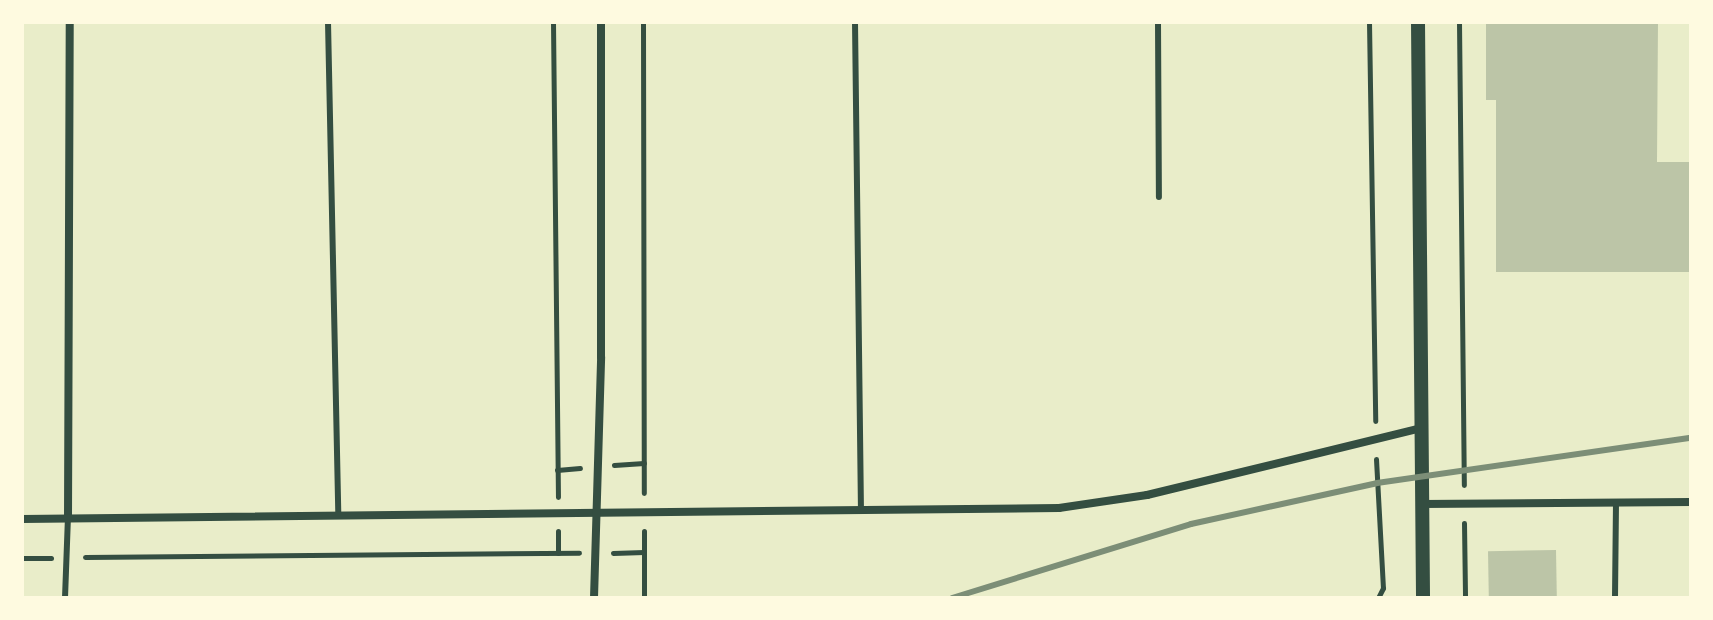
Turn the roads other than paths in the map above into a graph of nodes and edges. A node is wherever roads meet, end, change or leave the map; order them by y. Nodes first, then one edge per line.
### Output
1 (70, 22) edge
2 (328, 22) edge
3 (601, 22) edge
4 (855, 22) edge
5 (1158, 22) edge
6 (1418, 22) edge
7 (1159, 197) dead end
8 (1421, 428) junction
9 (1616, 502) junction
10 (1691, 502) edge
11 (1422, 504) junction
12 (861, 510) junction
13 (594, 513) junction
14 (338, 515) junction
15 (68, 518) junction
16 (22, 519) edge
17 (65, 598) edge
18 (594, 598) edge
19 (1423, 598) edge
20 (1615, 598) edge

1 - 15 street
2 - 14 lane
3 - 13 street
4 - 12 lane
5 - 7 lane
6 - 8 street
8 - 11 street
8 - 12 street
9 - 10 street
9 - 11 street
9 - 20 lane
11 - 19 street
12 - 13 street
13 - 14 street
13 - 18 street
14 - 15 street
15 - 16 street
15 - 17 lane

